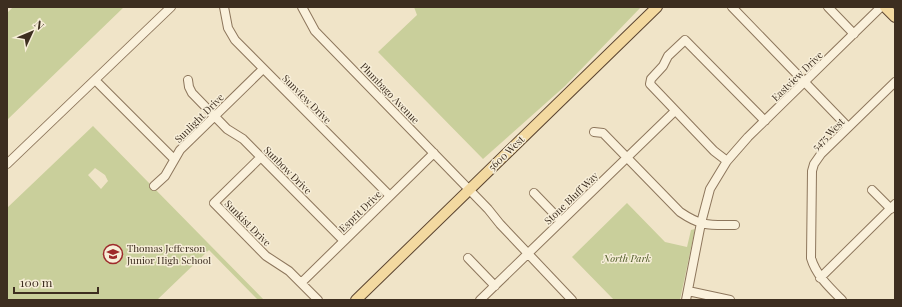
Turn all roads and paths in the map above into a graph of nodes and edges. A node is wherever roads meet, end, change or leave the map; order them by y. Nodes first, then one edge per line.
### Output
1 (171, 7) edge
2 (224, 7) edge
3 (302, 7) edge
4 (656, 7) edge
5 (732, 7) edge
6 (828, 7) edge
7 (882, 7) edge
8 (885, 7) edge
9 (890, 7) edge
10 (895, 11) edge
11 (895, 17) edge
12 (854, 34) junction
13 (263, 69) junction
14 (95, 80) junction
15 (188, 80) dead end
16 (895, 82) edge
17 (804, 83) junction
18 (675, 111) junction
19 (214, 116) junction
20 (765, 122) junction
21 (848, 127) junction
22 (594, 132) dead end
23 (434, 153) junction
24 (261, 157) junction
25 (627, 158) junction
26 (174, 159) junction
27 (727, 161) junction
28 (7, 164) edge
29 (154, 186) dead end
30 (468, 189) junction
31 (872, 190) dead end
32 (534, 193) dead end
33 (390, 196) junction
34 (893, 206) edge
35 (562, 221) junction
36 (701, 223) junction
37 (735, 225) dead end
38 (344, 241) junction
39 (528, 254) junction
40 (468, 258) dead end
41 (820, 278) junction
42 (301, 283) junction
43 (495, 286) junction
44 (688, 291) junction
45 (569, 299) edge
46 (318, 300) edge
47 (356, 300) edge
48 (480, 300) edge
49 (686, 300) edge
50 (730, 300) edge
51 (842, 300) edge

1 - 14 street
2 - 13 street, Sunview Drive
3 - 23 street, Plumbago Avenue
4 - 30 main road, 5600 West
5 - 17 street
6 - 12 street
7 - 12 street, Eastview Drive
8 - 11 main road
9 - 10 main road
12 - 17 street, Eastview Drive
13 - 19 street, Sunlight Drive
13 - 33 street, Sunview Drive
14 - 26 street
14 - 28 street
15 - 19 street, Sunbow Drive
16 - 21 street, 5475 West
17 - 20 street, Eastview Drive
17 - 21 street
18 - 20 street
18 - 25 street, Stone Bluff Way
18 - 27 street
19 - 24 street, Sunbow Drive
19 - 26 street, Sunlight Drive
20 - 27 street, Eastview Drive
21 - 41 street, 5475 West
22 - 25 street
23 - 30 street, Plumbago Avenue
23 - 33 street, Esprit Drive
24 - 38 street, Sunbow Drive
24 - 42 street, Sunkist Drive
25 - 35 street, Stone Bluff Way
25 - 36 street
26 - 29 street, Sunlight Drive
27 - 36 street, Eastview Drive
30 - 39 street, Plumbago Avenue
30 - 47 main road, 5600 West
31 - 34 street
32 - 35 street
33 - 38 street, Esprit Drive
34 - 41 street
35 - 39 street, Stone Bluff Way
36 - 37 street
36 - 44 street, Eastview Drive
38 - 42 street, Esprit Drive
39 - 43 street, Stone Bluff Way
39 - 45 street, Plumbago Avenue
40 - 43 street
41 - 51 street
42 - 46 street, Sunkist Drive
43 - 48 street, Stone Bluff Way
44 - 49 street, Eastview Drive
44 - 50 street

